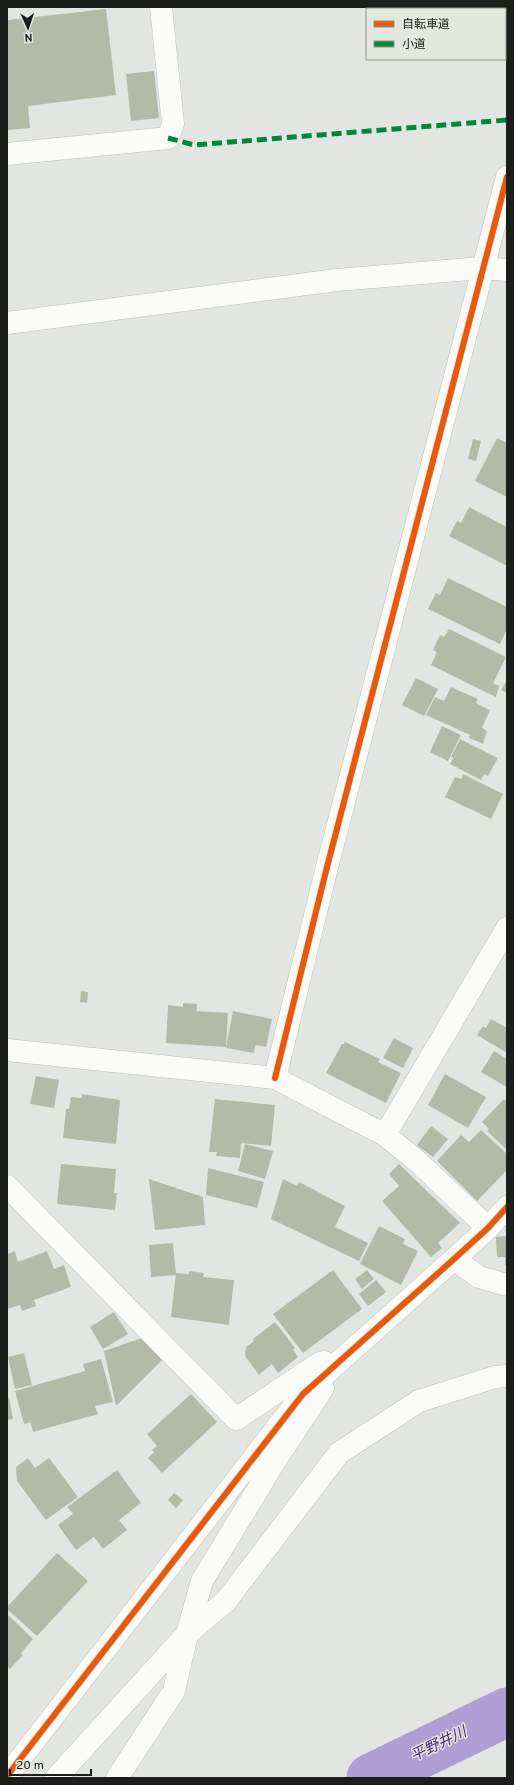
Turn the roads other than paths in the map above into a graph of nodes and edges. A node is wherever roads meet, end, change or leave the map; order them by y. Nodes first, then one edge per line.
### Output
1 (161, 7) edge
2 (7, 154) edge
3 (507, 177) edge
4 (482, 268) junction
5 (507, 270) edge
6 (7, 323) edge
7 (507, 928) edge
8 (7, 1050) edge
9 (275, 1078) junction
10 (385, 1135) junction
11 (7, 1186) edge
12 (507, 1207) edge
13 (488, 1228) junction
14 (454, 1259) junction
15 (507, 1285) edge
16 (340, 1359) junction
17 (507, 1376) edge
18 (187, 1634) junction
19 (7, 1776) edge
20 (56, 1778) edge
21 (117, 1778) edge

1 - 2 street
3 - 4 street
4 - 5 street
4 - 6 street
4 - 9 street
7 - 10 street
8 - 9 street
9 - 10 street
10 - 13 street
11 - 16 street
12 - 13 street
13 - 14 street
14 - 15 street
14 - 16 street
16 - 18 street
16 - 19 street
17 - 18 street
18 - 20 street
18 - 21 street

